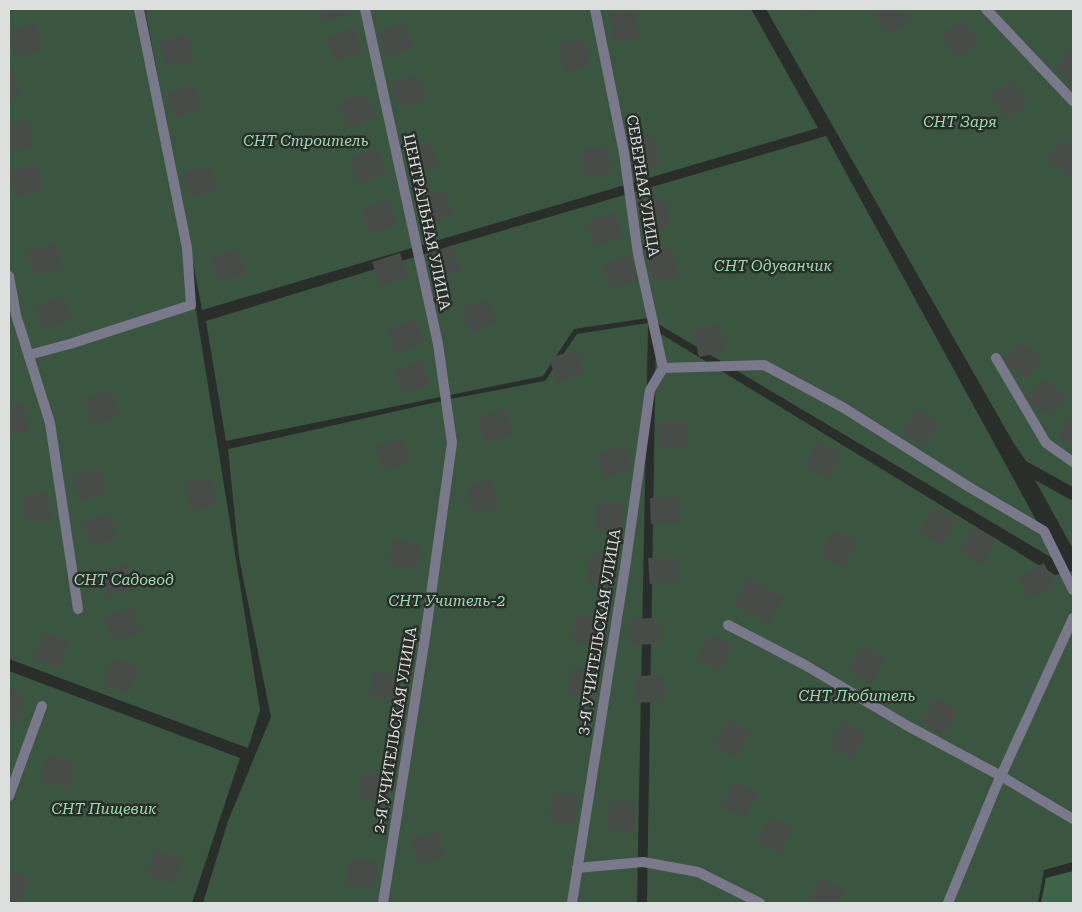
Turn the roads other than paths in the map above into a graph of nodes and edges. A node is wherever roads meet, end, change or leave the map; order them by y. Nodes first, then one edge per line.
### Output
1 (139, 9) edge
2 (365, 9) edge
3 (594, 9) edge
4 (986, 9) edge
5 (1073, 101) edge
6 (9, 276) edge
7 (29, 355) junction
8 (996, 358) dead end
9 (663, 368) junction
10 (452, 443) joint
11 (1073, 462) edge
12 (1073, 590) edge
13 (78, 609) dead end
14 (1073, 618) edge
15 (728, 625) dead end
16 (42, 706) dead end
17 (1001, 776) junction
18 (9, 796) edge
19 (1073, 819) edge
20 (577, 868) junction
21 (383, 903) edge
22 (572, 903) edge
23 (760, 903) edge
24 (948, 903) edge

1 - 7 street
2 - 10 street, ЦЕНТРАЛЬНАЯ УЛИЦА
3 - 9 street, СЕВЕРНАЯ УЛИЦА
4 - 5 street
6 - 7 street
7 - 13 street
8 - 11 street
9 - 12 street
9 - 20 street, 3-Я УЧИТЕЛЬСКАЯ УЛИЦА
10 - 21 street, 2-Я УЧИТЕЛЬСКАЯ УЛИЦА
14 - 17 street
15 - 17 street
16 - 18 street
17 - 19 street
17 - 24 street
20 - 22 street, 3-Я УЧИТЕЛЬСКАЯ УЛИЦА
20 - 23 street

